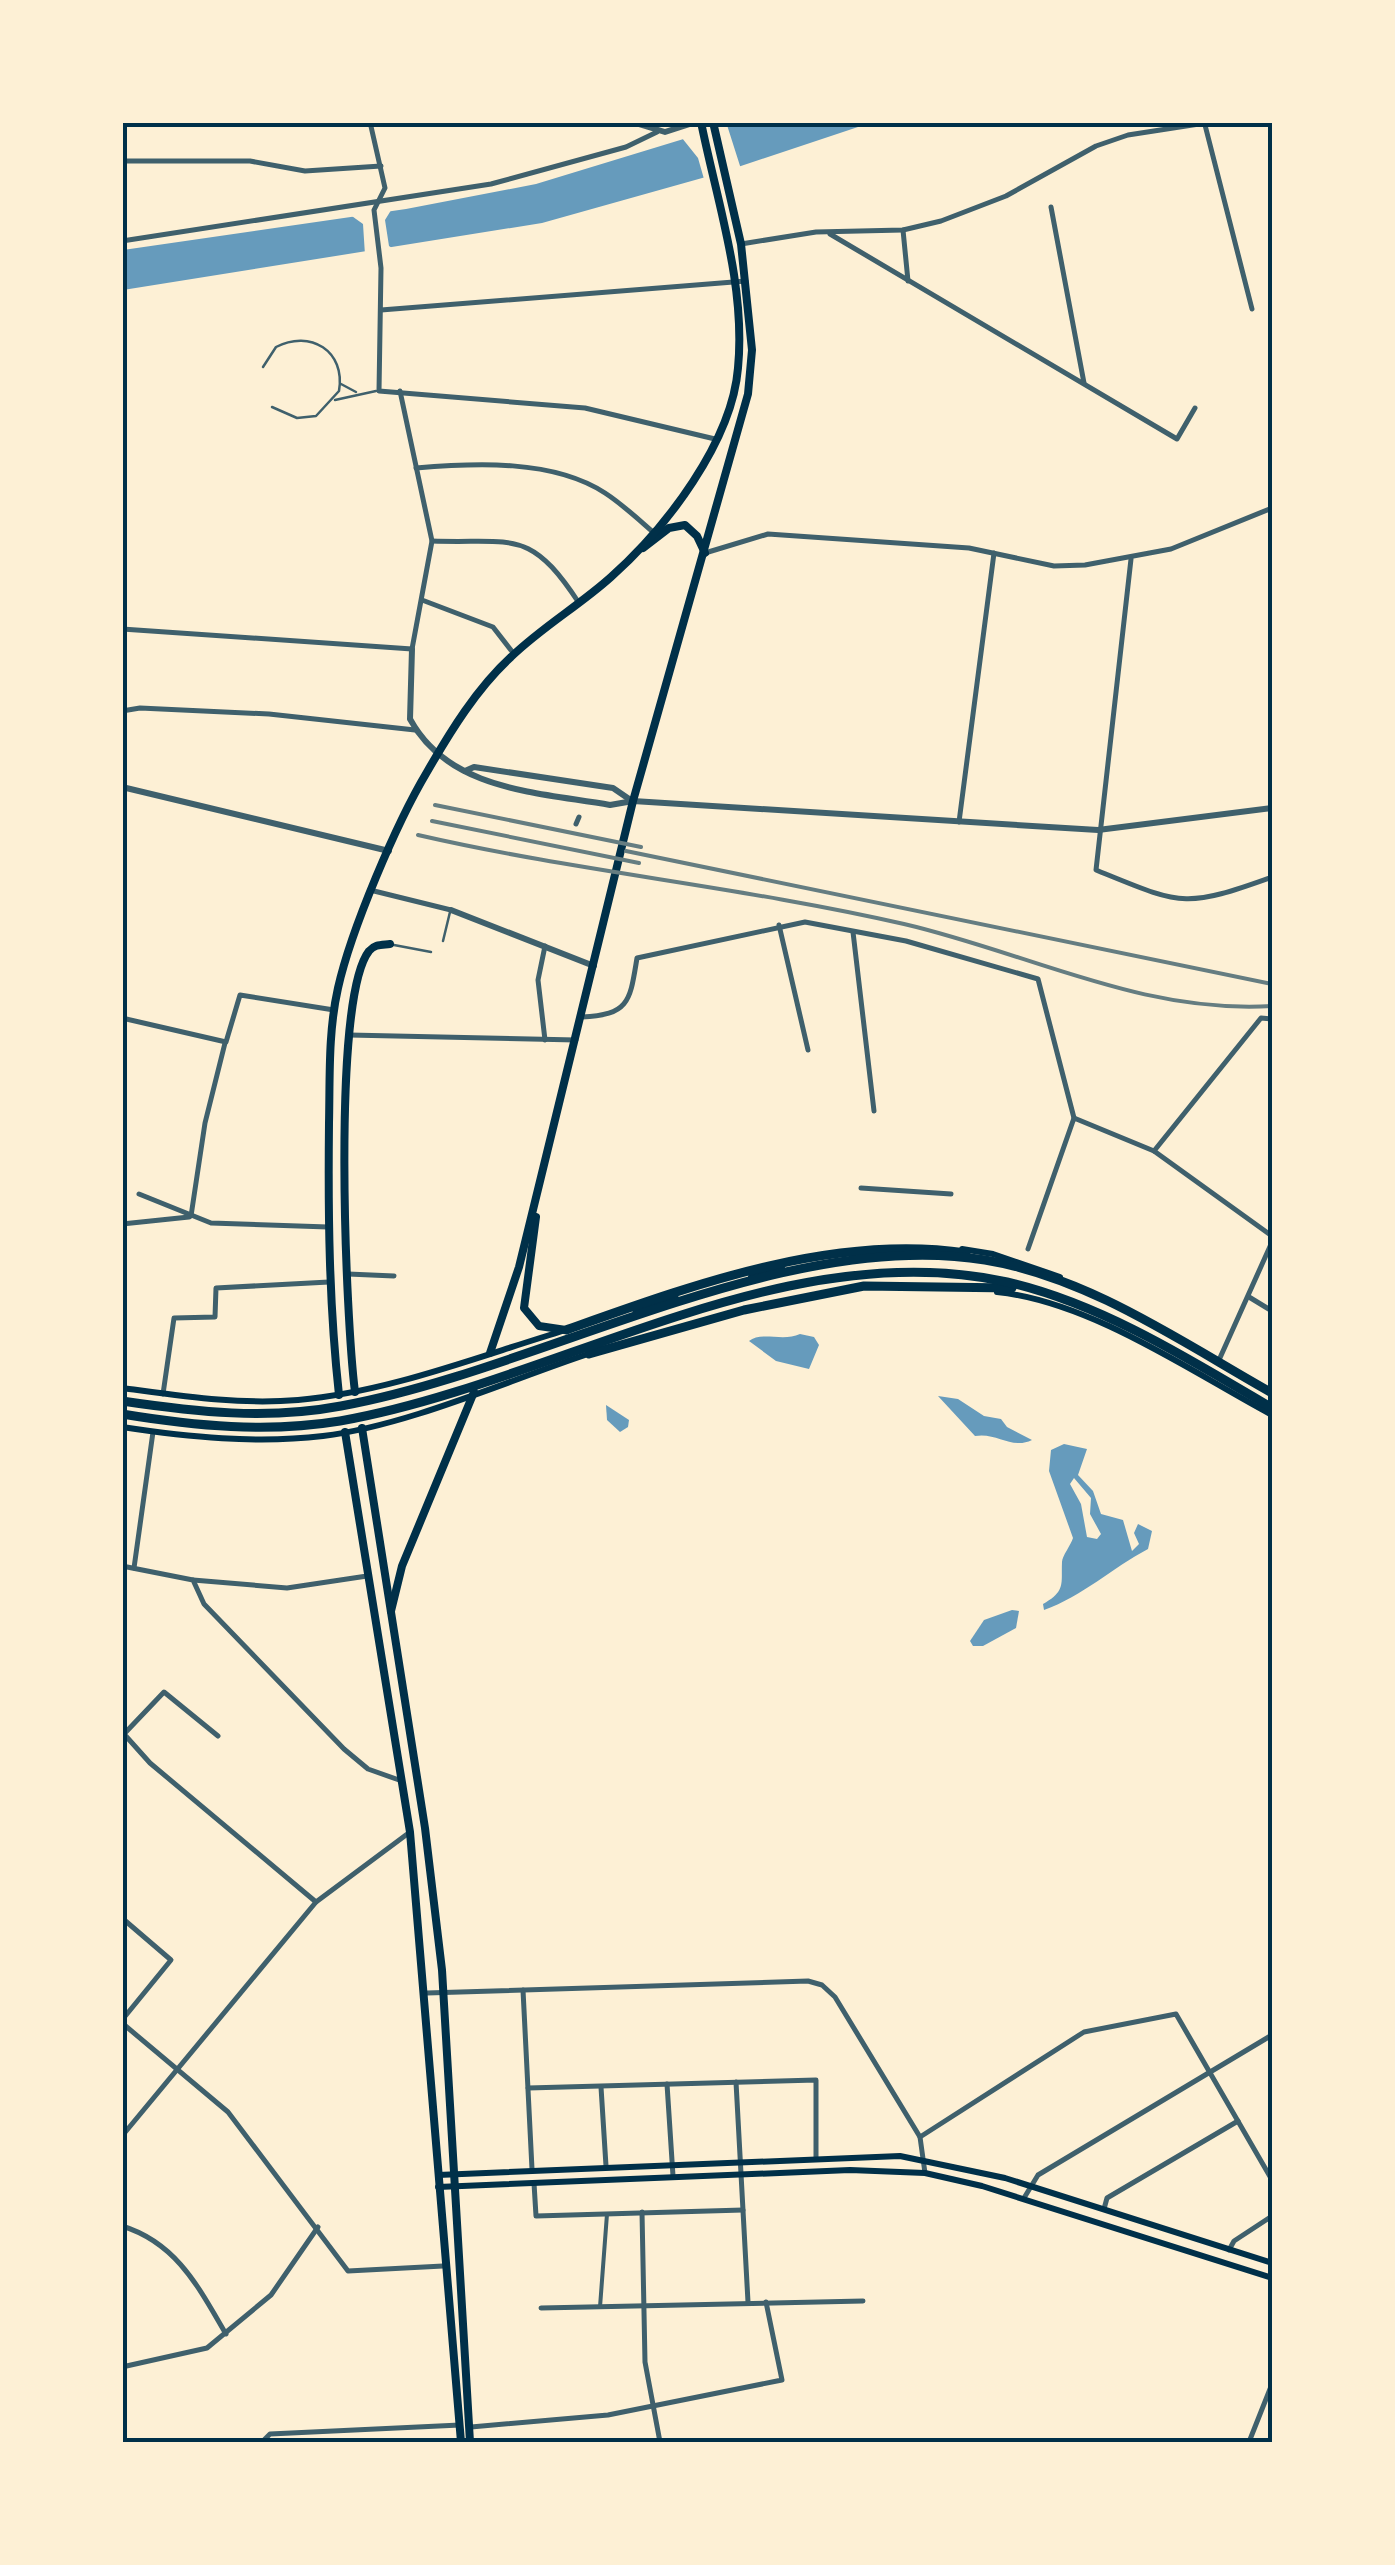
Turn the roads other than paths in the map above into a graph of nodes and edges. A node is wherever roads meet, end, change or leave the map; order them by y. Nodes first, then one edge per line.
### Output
1 (370, 122) edge
2 (632, 122) edge
3 (699, 122) edge
4 (1209, 124) edge
5 (713, 126) edge
6 (657, 132) junction
7 (122, 161) edge
8 (381, 166) junction
9 (377, 207) junction
10 (1051, 207) dead end
11 (903, 230) junction
12 (828, 232) junction
13 (122, 241) edge
14 (741, 244) junction
15 (746, 281) junction
16 (908, 281) junction
17 (732, 282) junction
18 (1252, 309) dead end
19 (381, 310) junction
20 (263, 368) dead end
21 (340, 383) junction
22 (1084, 383) junction
23 (379, 390) junction
24 (400, 391) junction
25 (358, 392) junction
26 (334, 401) junction
27 (272, 408) dead end
28 (1195, 408) dead end
29 (715, 439) junction
30 (416, 468) junction
31 (1272, 508) edge
32 (653, 532) junction
33 (432, 541) junction
34 (638, 550) junction
35 (994, 552) junction
36 (705, 553) junction
37 (1131, 559) junction
38 (422, 600) junction
39 (580, 603) junction
40 (122, 629) edge
41 (412, 648) junction
42 (514, 654) junction
43 (122, 711) edge
44 (416, 730) junction
45 (438, 754) junction
46 (464, 771) junction
47 (122, 787) edge
48 (633, 801) junction
49 (1272, 808) edge
50 (580, 816) dead end
51 (959, 822) junction
52 (576, 824) dead end
53 (1098, 830) junction
54 (390, 851) junction
55 (1272, 877) edge
56 (374, 890) junction
57 (451, 910) junction
58 (779, 924) junction
59 (853, 932) junction
60 (443, 941) dead end
61 (390, 944) joint
62 (544, 946) junction
63 (431, 952) dead end
64 (595, 966) junction
65 (334, 1010) junction
66 (582, 1017) junction
67 (122, 1018) edge
68 (1272, 1018) edge
69 (349, 1036) junction
70 (545, 1040) junction
71 (576, 1040) junction
72 (226, 1042) junction
73 (808, 1050) dead end
74 (874, 1111) dead end
75 (1074, 1118) junction
76 (1154, 1151) junction
77 (861, 1188) dead end
78 (539, 1193) junction
79 (139, 1194) dead end
80 (950, 1194) dead end
81 (191, 1216) junction
82 (122, 1224) edge
83 (328, 1227) junction
84 (1272, 1239) edge
85 (1028, 1249) dead end
86 (1036, 1273) junction
87 (345, 1274) junction
88 (394, 1276) dead end
89 (329, 1282) junction
90 (1031, 1288) junction
91 (1248, 1297) junction
92 (1272, 1311) edge
93 (566, 1330) junction
94 (490, 1353) junction
95 (588, 1354) junction
96 (1219, 1360) junction
97 (122, 1388) edge
98 (355, 1392) junction
99 (474, 1392) junction
100 (1272, 1392) edge
101 (163, 1394) junction
102 (339, 1394) junction
103 (122, 1401) edge
104 (1272, 1411) edge
105 (122, 1414) edge
106 (122, 1427) edge
107 (362, 1428) junction
108 (153, 1432) junction
109 (344, 1432) junction
110 (122, 1566) edge
111 (134, 1568) junction
112 (367, 1576) junction
113 (193, 1580) junction
114 (393, 1645) junction
115 (218, 1736) dead end
116 (402, 1782) junction
117 (410, 1832) junction
118 (316, 1902) junction
119 (122, 1918) edge
120 (524, 1990) junction
121 (443, 1991) junction
122 (426, 1992) junction
123 (122, 2022) edge
124 (1272, 2035) edge
125 (178, 2069) junction
126 (1210, 2072) junction
127 (736, 2082) junction
128 (667, 2084) junction
129 (601, 2087) junction
130 (528, 2088) junction
131 (1238, 2120) junction
132 (122, 2136) edge
133 (920, 2136) junction
134 (816, 2157) junction
135 (925, 2159) junction
136 (740, 2160) junction
137 (672, 2163) junction
138 (606, 2166) junction
139 (532, 2169) junction
140 (924, 2172) junction
141 (454, 2174) junction
142 (740, 2174) junction
143 (438, 2175) junction
144 (673, 2176) junction
145 (1272, 2180) edge
146 (534, 2182) junction
147 (1028, 2185) junction
148 (455, 2186) junction
149 (438, 2187) junction
150 (1024, 2198) junction
151 (1104, 2209) junction
152 (743, 2210) junction
153 (642, 2212) junction
154 (606, 2214) junction
155 (1272, 2216) edge
156 (122, 2226) edge
157 (318, 2226) junction
158 (1228, 2250) junction
159 (1272, 2264) edge
160 (443, 2266) junction
161 (1272, 2278) edge
162 (863, 2301) dead end
163 (748, 2302) junction
164 (766, 2302) junction
165 (642, 2306) junction
166 (600, 2307) junction
167 (541, 2308) dead end
168 (226, 2334) junction
169 (122, 2367) edge
170 (1272, 2384) edge
171 (654, 2406) junction
172 (464, 2426) junction
173 (262, 2442) edge
174 (461, 2442) edge
175 (470, 2442) edge
176 (660, 2442) edge
177 (1249, 2442) edge

1 - 8 street
2 - 6 street
3 - 6 street
3 - 17 main road
4 - 11 street
4 - 18 street
5 - 14 main road
6 - 9 street
7 - 8 street
8 - 9 street
9 - 13 street
9 - 19 street
10 - 22 street
11 - 12 street
11 - 16 street
12 - 14 street
12 - 16 street
14 - 15 main road
15 - 17 street
15 - 36 main road
16 - 22 street
17 - 19 street
17 - 29 main road
19 - 23 street
20 - 21 lane
21 - 25 lane
21 - 26 lane
22 - 28 street
23 - 24 street
23 - 25 lane
24 - 29 street
24 - 30 street
25 - 26 lane
26 - 27 lane
29 - 32 main road
30 - 32 street
30 - 33 street
31 - 37 street
32 - 34 main road
33 - 38 street
33 - 39 street
34 - 36 main road
34 - 39 main road
35 - 36 street
35 - 37 street
35 - 51 street
36 - 48 main road
37 - 53 street
38 - 41 street
38 - 42 street
39 - 42 main road
40 - 41 street
41 - 44 street
42 - 45 main road
43 - 44 street
44 - 45 street
45 - 46 street
45 - 54 main road
46 - 48 street
46 - 48 street
47 - 54 street
48 - 51 street
48 - 64 main road
49 - 53 street
50 - 52 street
51 - 53 street
53 - 55 street
54 - 56 main road
56 - 57 street
56 - 65 main road
57 - 60 lane
57 - 62 street
58 - 59 street
58 - 66 street
58 - 73 street
59 - 74 street
59 - 75 street
61 - 63 lane
61 - 69 main road
62 - 64 street
62 - 70 street
64 - 66 main road
65 - 72 street
65 - 83 main road
66 - 71 main road
67 - 72 street
68 - 76 street
69 - 70 street
69 - 87 main road
70 - 71 street
71 - 78 main road
72 - 81 street
75 - 76 street
75 - 85 street
76 - 84 street
77 - 80 street
78 - 93 main road
78 - 94 main road
79 - 81 street
81 - 82 street
81 - 83 street
83 - 89 main road
84 - 91 street
86 - 93 highway
86 - 100 highway
86 - 103 highway
87 - 88 street
87 - 98 main road
89 - 101 street
89 - 102 main road
90 - 95 highway
90 - 104 highway
90 - 105 highway
91 - 92 street
91 - 96 street
93 - 94 main road
93 - 96 main road
94 - 98 main road
95 - 99 main road
95 - 104 main road
96 - 100 main road
97 - 101 main road
98 - 102 main road
99 - 107 main road
99 - 114 main road
101 - 102 main road
106 - 108 main road
107 - 109 main road
107 - 114 main road
108 - 109 main road
108 - 111 street
109 - 112 main road
110 - 111 street
111 - 113 street
112 - 113 street
112 - 116 main road
113 - 116 street
114 - 121 main road
115 - 118 street
116 - 117 main road
117 - 118 street
117 - 122 main road
118 - 125 street
119 - 123 street
120 - 121 street
120 - 130 street
120 - 133 street
121 - 122 street
121 - 141 main road
122 - 143 main road
123 - 125 street
124 - 126 street
125 - 132 street
125 - 157 street
126 - 131 street
126 - 133 street
126 - 147 street
127 - 128 street
127 - 134 street
127 - 136 street
128 - 129 street
128 - 137 street
129 - 130 street
129 - 138 street
130 - 139 street
131 - 145 street
131 - 151 street
133 - 135 street
134 - 135 main road
134 - 136 main road
135 - 140 street
135 - 147 main road
136 - 137 main road
136 - 142 street
137 - 138 main road
137 - 144 street
138 - 139 main road
139 - 141 main road
140 - 142 main road
140 - 150 main road
141 - 143 main road
141 - 148 main road
142 - 144 main road
142 - 152 street
143 - 149 main road
144 - 146 main road
146 - 148 main road
146 - 154 street
147 - 150 street
147 - 151 main road
148 - 149 main road
148 - 172 main road
149 - 160 main road
150 - 161 main road
151 - 158 main road
152 - 153 street
152 - 163 street
153 - 154 street
153 - 165 street
154 - 166 street
155 - 158 street
156 - 168 street
157 - 160 street
157 - 168 street
158 - 159 main road
160 - 172 main road
162 - 164 street
163 - 164 street
163 - 165 street
164 - 171 street
165 - 166 street
165 - 171 street
166 - 167 street
168 - 169 street
170 - 177 street
171 - 172 street
171 - 176 street
172 - 173 street
172 - 174 main road
172 - 175 main road

